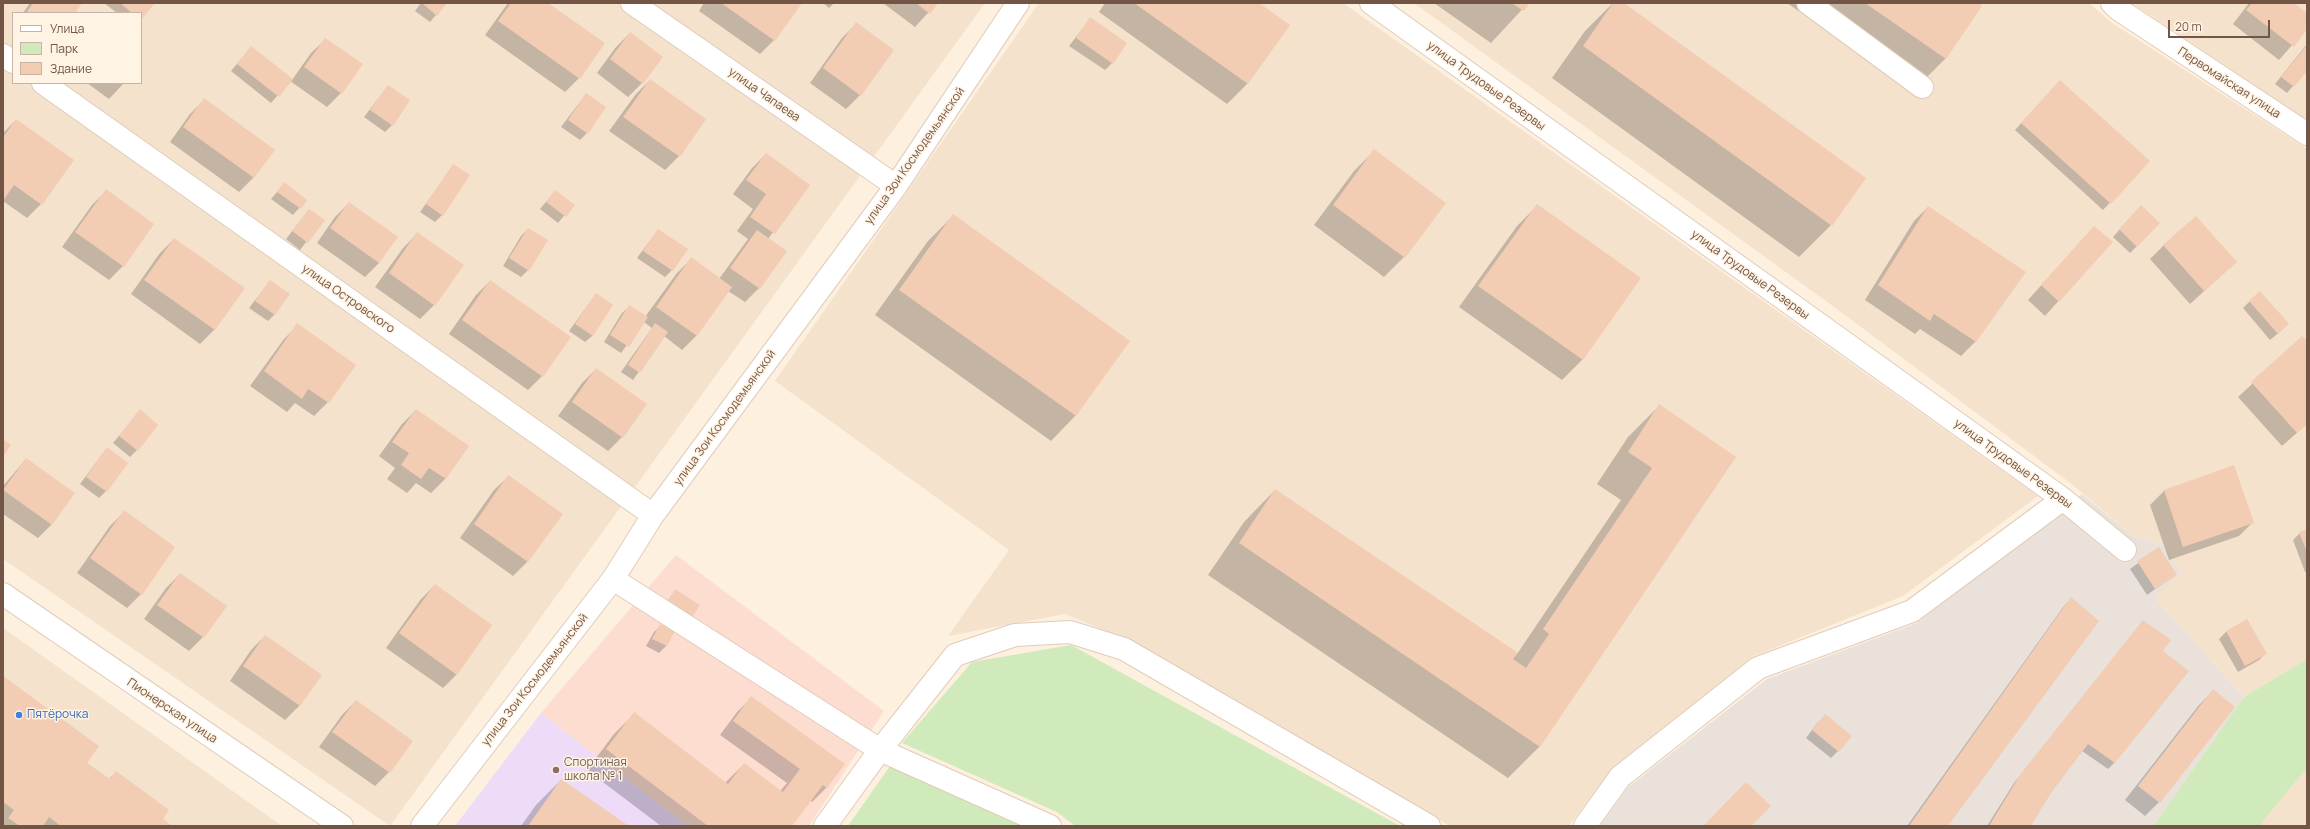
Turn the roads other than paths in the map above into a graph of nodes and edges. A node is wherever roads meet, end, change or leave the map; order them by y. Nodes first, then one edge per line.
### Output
1 (632, 3) edge
2 (1018, 3) edge
3 (1371, 3) edge
4 (1808, 3) edge
5 (2112, 3) edge
6 (3, 54) edge
7 (12, 61) edge
8 (44, 84) edge
9 (1922, 88) dead end
10 (2307, 134) edge
11 (896, 186) junction
12 (2063, 499) junction
13 (653, 515) junction
14 (2125, 550) dead end
15 (613, 579) junction
16 (3, 594) edge
17 (880, 750) junction
18 (342, 826) edge
19 (422, 826) edge
20 (825, 826) edge
21 (1050, 826) edge
22 (1429, 826) edge
23 (1585, 826) edge

1 - 11 street, улица Чапаева
2 - 11 street, улица Зои Космодемьянской
3 - 12 street, улица Трудовые Резервы
4 - 9 street
5 - 10 street, Первомайская улица
6 - 7 street
8 - 13 street, улица Островского
11 - 13 street, улица Зои Космодемьянской
12 - 14 street, улица Трудовые Резервы
12 - 23 street
13 - 15 street, улица Зои Космодемьянской
15 - 17 street
15 - 19 street, улица Зои Космодемьянской
16 - 18 street, Пионерская улица
17 - 20 street
17 - 21 street
17 - 22 street

